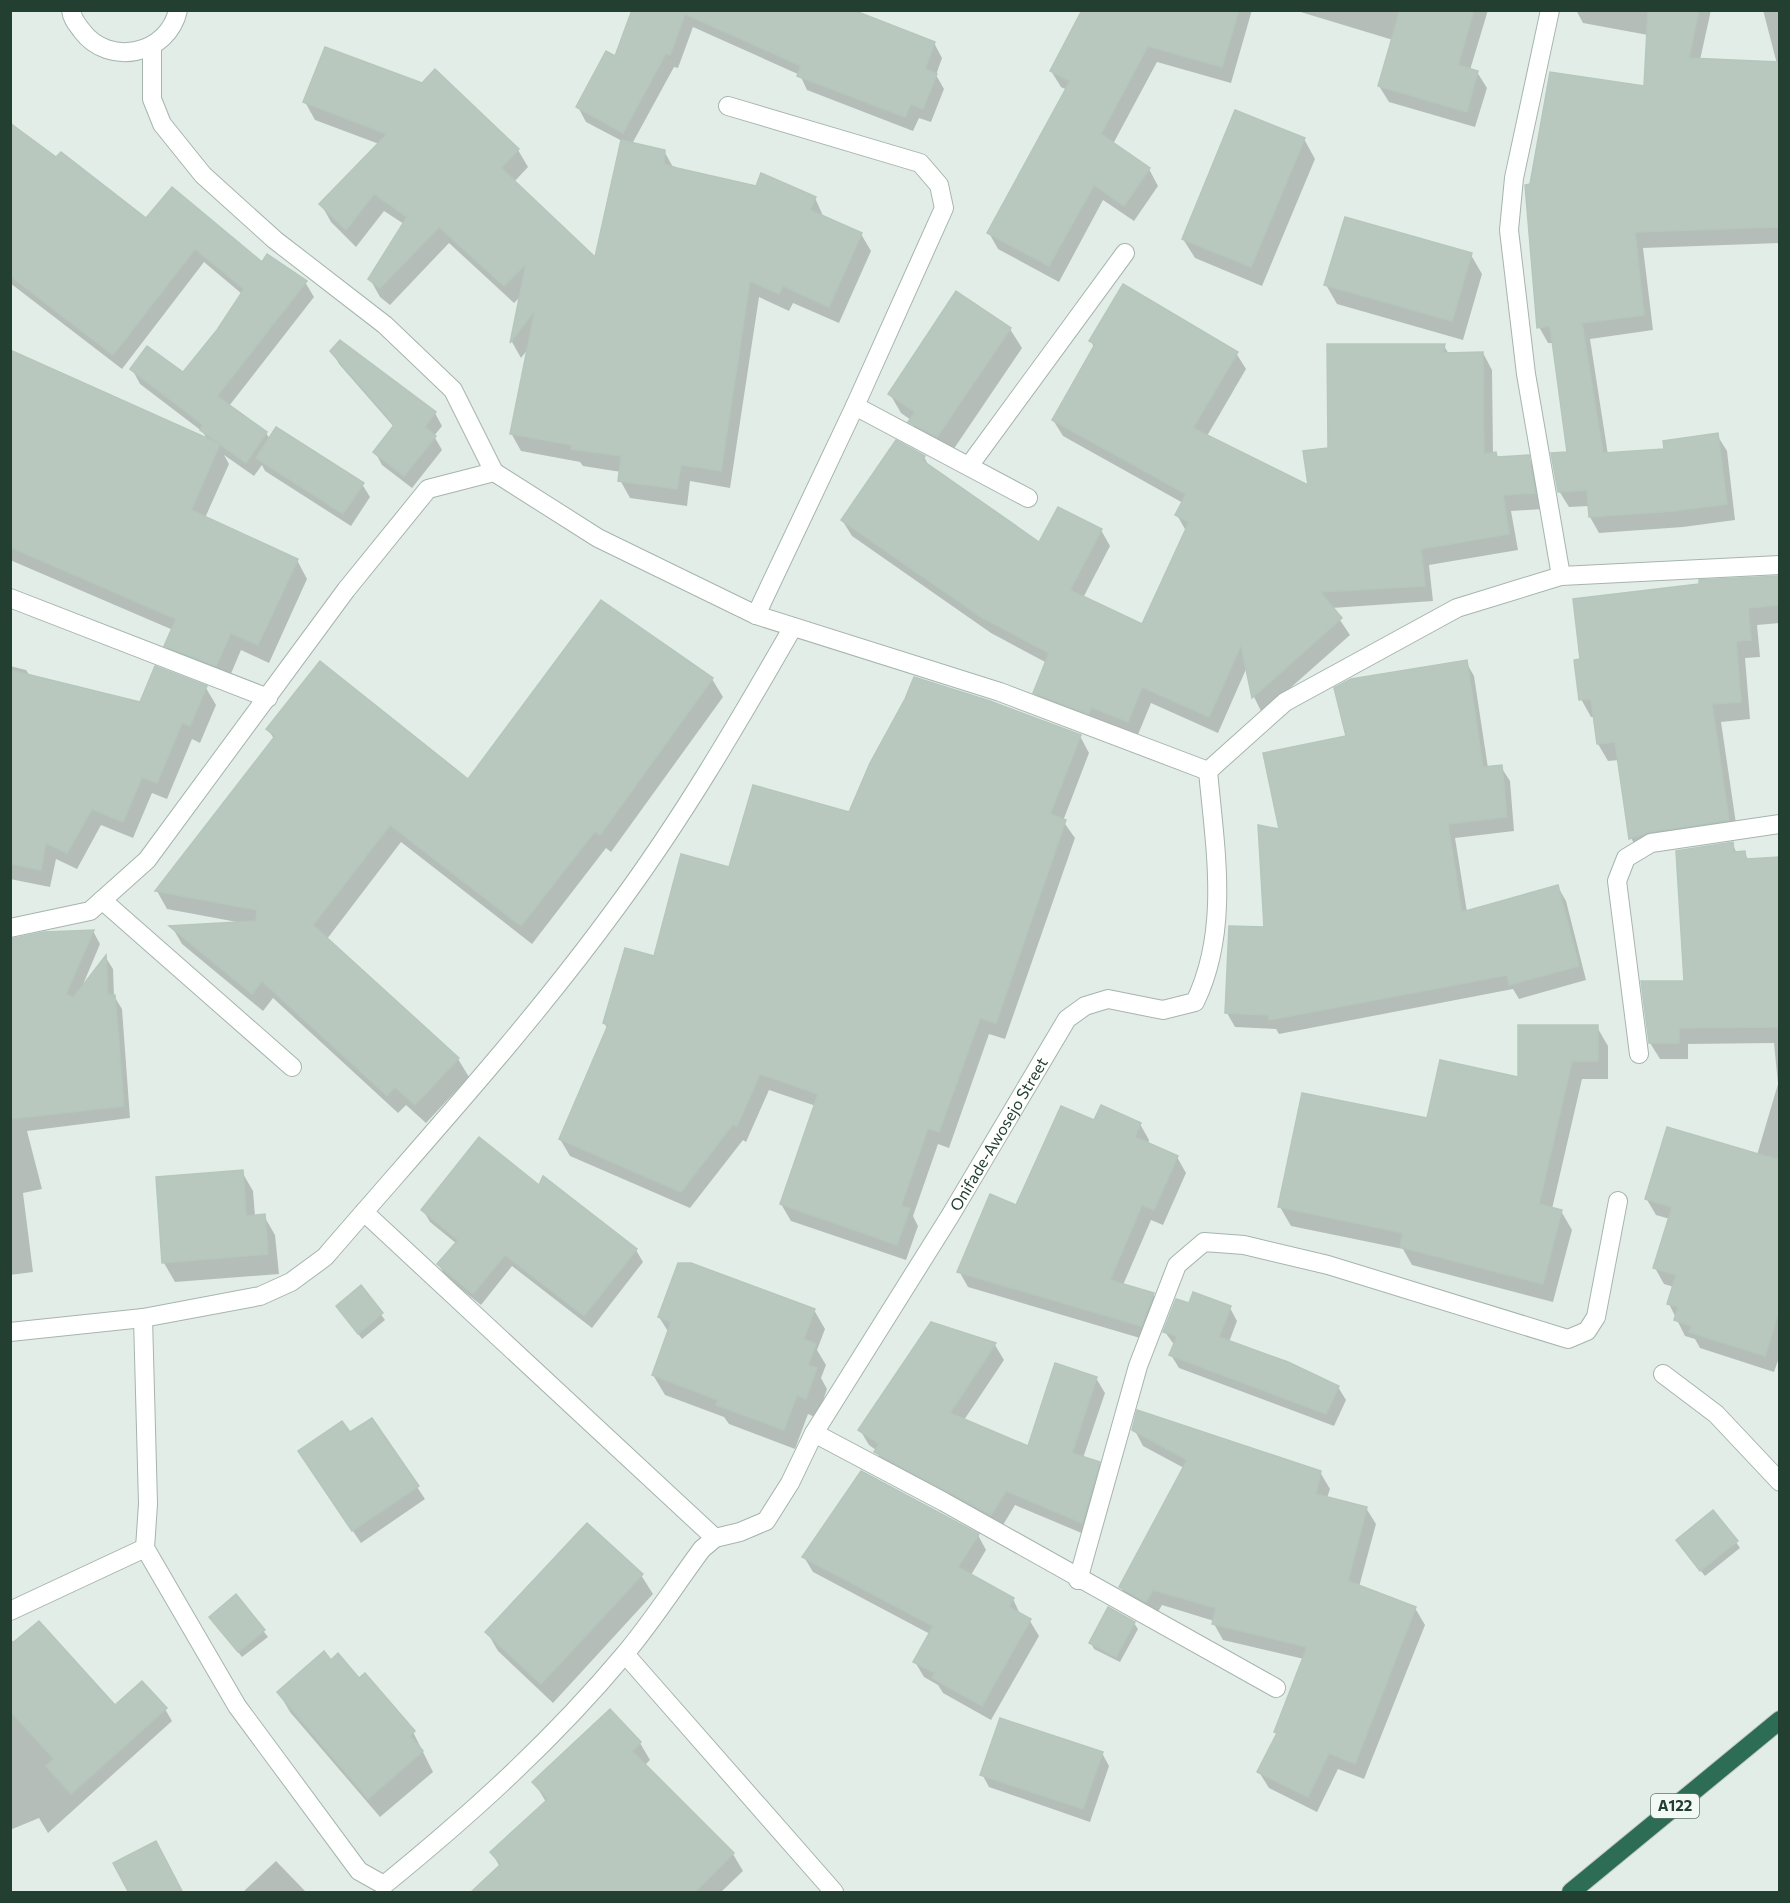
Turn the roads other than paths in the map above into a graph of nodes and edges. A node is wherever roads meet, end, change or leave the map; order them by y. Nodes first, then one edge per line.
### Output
1 (71, 10) edge
2 (178, 10) edge
3 (1550, 10) edge
4 (152, 47) junction
5 (728, 106) dead end
6 (1125, 253) dead end
7 (855, 406) junction
8 (969, 466) junction
9 (494, 472) junction
10 (1028, 498) dead end
11 (1779, 565) edge
12 (1561, 576) junction
13 (10, 598) edge
14 (756, 615) junction
15 (793, 627) junction
16 (268, 698) junction
17 (1208, 771) junction
18 (1779, 824) edge
19 (102, 900) junction
20 (10, 928) edge
21 (1639, 1054) dead end
22 (292, 1067) dead end
23 (1618, 1201) dead end
24 (364, 1212) junction
25 (143, 1318) junction
26 (10, 1332) edge
27 (1663, 1374) dead end
28 (814, 1433) junction
29 (1779, 1482) edge
30 (715, 1538) junction
31 (145, 1548) junction
32 (1078, 1580) junction
33 (10, 1611) edge
34 (625, 1654) junction
35 (1276, 1688) dead end
36 (1779, 1719) edge
37 (834, 1893) edge
38 (1570, 1893) edge

1 - 4 street
2 - 4 street
3 - 12 street
4 - 9 street
5 - 7 street
6 - 8 street
7 - 8 street
7 - 14 street
8 - 10 street
9 - 14 street
9 - 16 street
11 - 12 street
12 - 17 street
13 - 16 street
14 - 15 street
15 - 17 street
15 - 24 street
16 - 19 street
17 - 28 street, Onifade-Awosejo Street
18 - 21 street
19 - 20 street
19 - 22 street
23 - 32 street
24 - 25 street
24 - 30 street
25 - 26 street
25 - 31 street
27 - 29 street
28 - 30 street, Onifade-Awosejo Street
28 - 32 street
30 - 34 street
31 - 33 street
31 - 34 street
32 - 35 street
34 - 37 street
36 - 38 highway, A122

